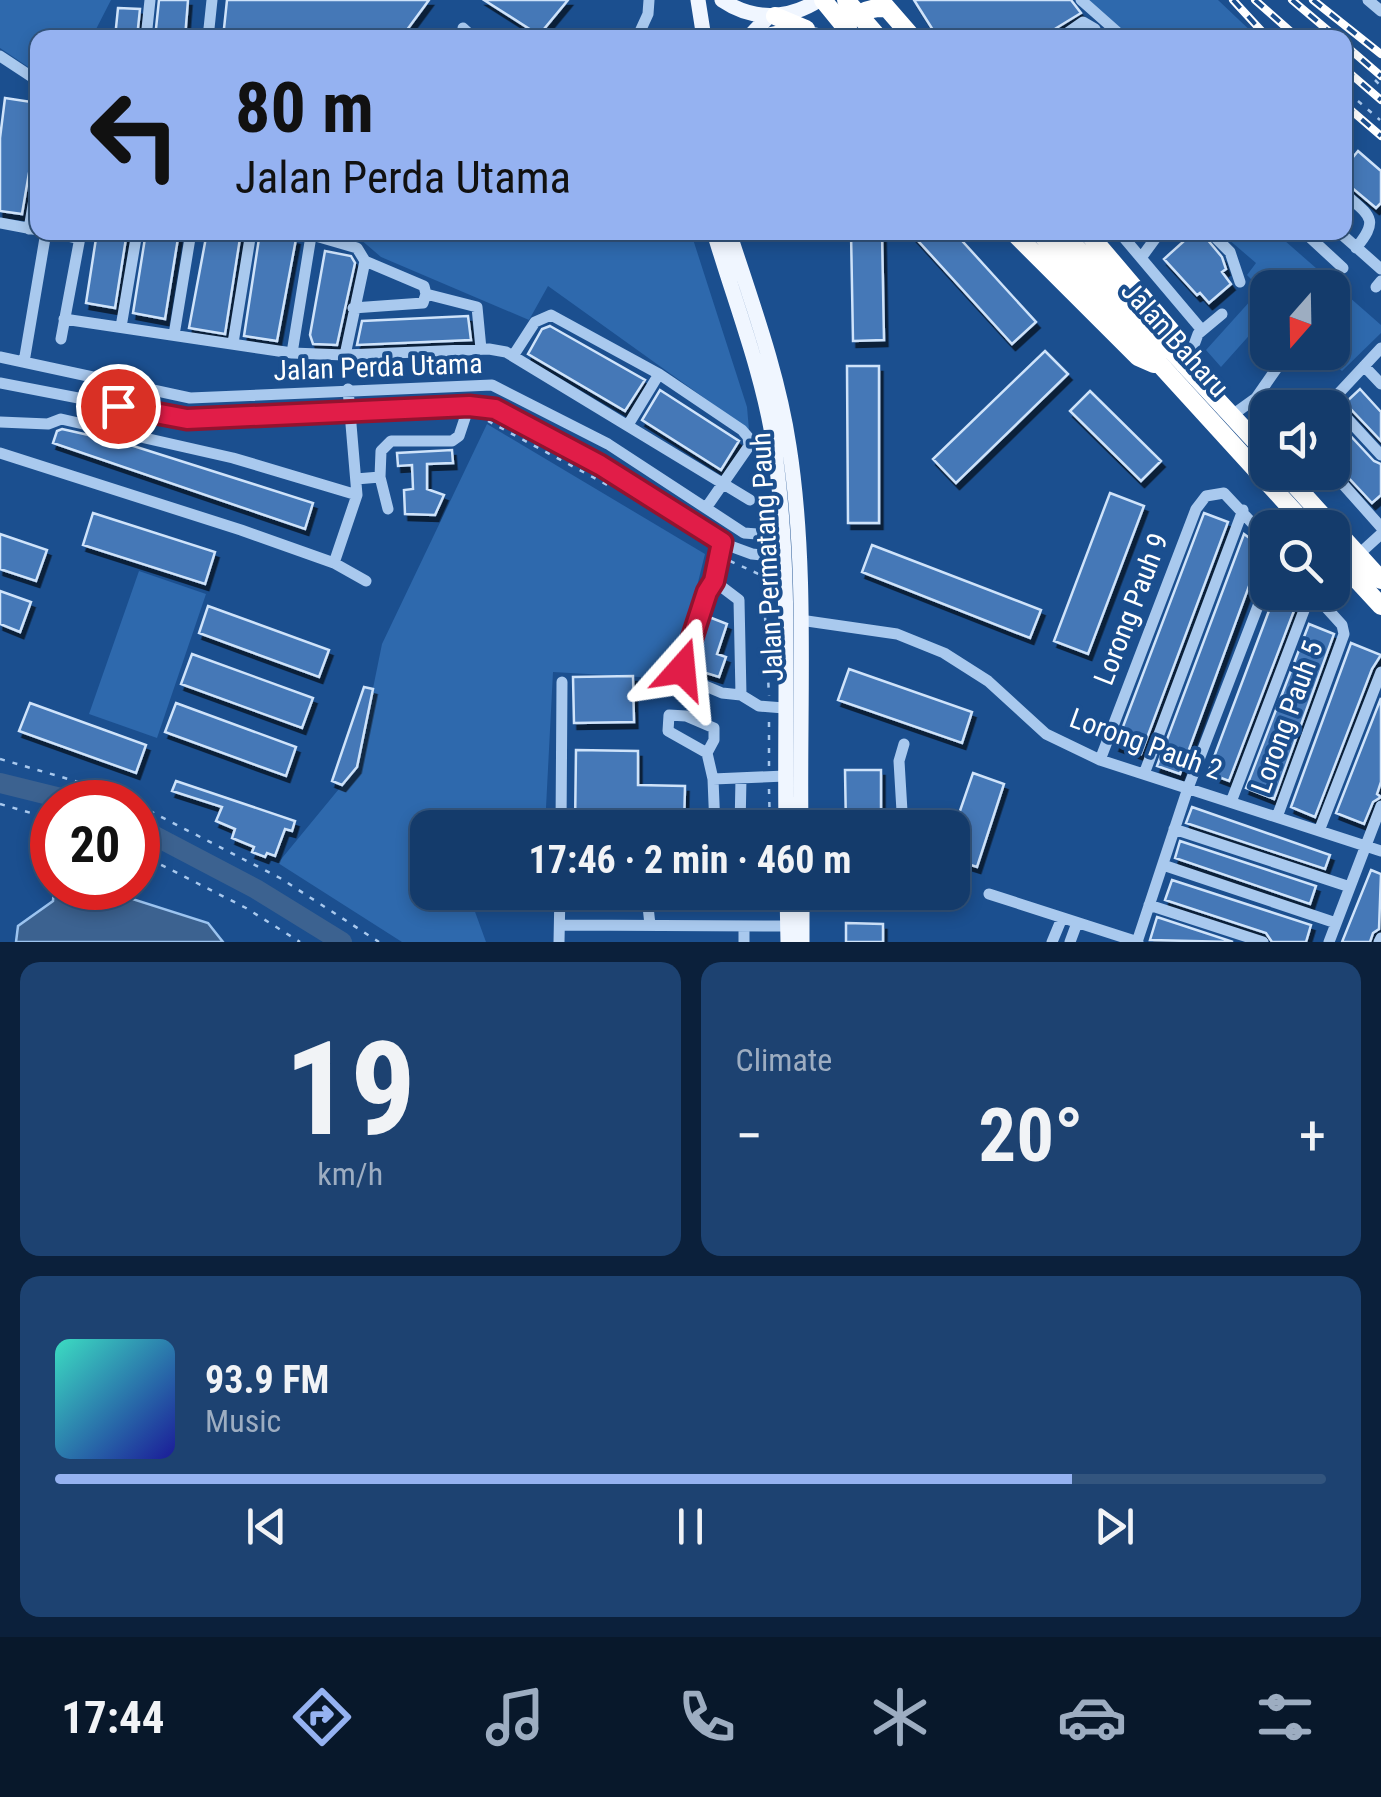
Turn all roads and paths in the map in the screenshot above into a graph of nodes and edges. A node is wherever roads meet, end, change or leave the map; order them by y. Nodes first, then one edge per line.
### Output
1 (150, 0) edge
2 (212, 0) edge
3 (650, 0) edge
4 (698, 0) edge
5 (722, 0) edge
6 (821, 0) edge
7 (846, 0) edge
8 (1081, 0) edge
9 (1368, 0) edge
10 (883, 4) edge
11 (1381, 11) edge
12 (772, 16) junction
13 (1095, 29) dead end
14 (147, 30) edge
15 (209, 30) edge
16 (641, 30) edge
17 (703, 30) edge
18 (757, 30) edge
19 (805, 30) edge
20 (844, 30) edge
21 (847, 30) edge
22 (872, 30) edge
23 (905, 30) edge
24 (1072, 30) edge
25 (1115, 30) edge
26 (0, 56) edge
27 (30, 76) edge
28 (1375, 80) dead end
29 (1381, 86) edge
30 (1358, 101) dead end
31 (1380, 120) edge
32 (1352, 200) edge
33 (0, 223) edge
34 (30, 229) edge
35 (47, 240) edge
36 (79, 240) edge
37 (136, 240) edge
38 (190, 240) edge
39 (250, 240) edge
40 (305, 240) edge
41 (328, 240) edge
42 (716, 240) edge
43 (732, 240) edge
44 (1021, 240) edge
45 (1049, 240) edge
46 (1067, 240) edge
47 (1094, 240) edge
48 (1111, 240) edge
49 (1126, 240) edge
50 (1154, 240) edge
51 (1218, 240) edge
52 (1321, 240) edge
53 (1336, 240) edge
54 (1347, 240) edge
55 (1100, 248) junction
56 (1356, 248) junction
57 (1326, 253) junction
58 (1141, 258) junction
59 (364, 260) junction
60 (1343, 268) dead end
61 (1381, 269) edge
62 (1088, 272) junction
63 (1240, 282) dead end
64 (426, 294) junction
65 (353, 308) junction
66 (1222, 314) dead end
67 (64, 319) junction
68 (121, 327) junction
69 (1201, 329) junction
70 (174, 335) junction
71 (61, 339) dead end
72 (233, 343) junction
73 (1381, 348) edge
74 (480, 349) junction
75 (292, 353) junction
76 (346, 355) junction
77 (514, 356) junction
78 (0, 357) edge
79 (24, 362) junction
80 (1176, 363) junction
81 (1364, 366) junction
82 (659, 374) junction
83 (0, 383) edge
84 (1381, 384) edge
85 (348, 389) junction
86 (1341, 390) edge
87 (1250, 402) edge
88 (469, 406) junction
89 (350, 412) junction
90 (1232, 416) junction
91 (487, 420) dead end
92 (0, 422) edge
93 (628, 425) junction
94 (1350, 425) edge
95 (1250, 436) edge
96 (0, 453) edge
97 (1381, 455) edge
98 (380, 477) junction
99 (356, 479) junction
100 (724, 483) junction
101 (1299, 490) edge
102 (1347, 490) edge
103 (619, 491) dead end
104 (357, 494) junction
105 (750, 500) dead end
106 (706, 508) junction
107 (388, 510) dead end
108 (1243, 510) junction
109 (1295, 510) edge
110 (1250, 518) edge
111 (1381, 531) edge
112 (782, 536) junction
113 (722, 542) junction
114 (1358, 555) junction
115 (719, 557) junction
116 (783, 557) junction
117 (334, 564) junction
118 (1350, 572) edge
119 (1381, 580) edge
120 (366, 581) dead end
121 (714, 581) junction
122 (1381, 606) edge
123 (1256, 610) edge
124 (1304, 610) edge
125 (1328, 610) edge
126 (800, 620) junction
127 (1381, 672) edge
128 (562, 682) dead end
129 (742, 695) junction
130 (777, 708) junction
131 (904, 744) dead end
132 (707, 754) dead end
133 (0, 759) edge
134 (1100, 760) junction
135 (1144, 774) junction
136 (777, 777) junction
137 (741, 778) junction
138 (713, 779) junction
139 (72, 780) edge
140 (1188, 788) junction
141 (1231, 802) junction
142 (0, 804) edge
143 (1381, 806) edge
144 (561, 810) edge
145 (714, 810) edge
146 (740, 810) edge
147 (772, 810) edge
148 (783, 810) edge
149 (801, 810) edge
150 (902, 810) edge
151 (30, 813) edge
152 (160, 817) edge
153 (1277, 817) junction
154 (1174, 829) junction
155 (1319, 830) junction
156 (1366, 846) junction
157 (1381, 851) edge
158 (160, 864) edge
159 (1162, 865) junction
160 (1350, 888) junction
161 (988, 894) dead end
162 (1149, 905) junction
163 (560, 910) edge
164 (648, 910) edge
165 (802, 910) edge
166 (1062, 918) junction
167 (1336, 922) junction
168 (1077, 923) junction
169 (560, 925) junction
170 (650, 925) junction
171 (714, 926) junction
172 (744, 926) junction
173 (788, 934) edge
174 (300, 942) edge
175 (379, 942) edge
176 (560, 942) edge
177 (714, 942) edge
178 (744, 942) edge
179 (802, 942) edge
180 (1052, 942) edge
181 (1070, 942) edge
182 (1138, 942) edge
183 (1263, 942) edge
184 (1329, 942) edge

1 - 14 street
2 - 15 street
3 - 16 street
4 - 17 main road
5 - 12 main road
6 - 12 main road
6 - 21 highway, bridge
7 - 22 highway, bridge
8 - 25 street
9 - 11 street
10 - 20 highway
10 - 23 highway
12 - 18 main road
12 - 19 highway
13 - 24 street
26 - 27 street
28 - 29 path
30 - 31 path
32 - 56 street
33 - 34 street
35 - 79 street
36 - 67 street
37 - 68 street
38 - 70 street
39 - 72 street
40 - 75 street
41 - 59 street
42 - 112 main road, Jalan Permatang Pauh
43 - 126 main road, Jalan Permatang Pauh
44 - 80 highway
45 - 62 highway, Jalan Baharu
46 - 62 highway, Jalan Baharu
47 - 55 highway
48 - 55 street
49 - 58 street
50 - 58 street
51 - 63 street
52 - 57 street
53 - 57 street
54 - 56 street
55 - 80 highway
56 - 61 street
57 - 60 street
58 - 69 street
59 - 64 street
59 - 65 street
62 - 80 highway, Jalan Baharu
64 - 65 street
64 - 74 street
65 - 76 street
66 - 69 street
67 - 68 street
67 - 71 street
68 - 70 street
69 - 80 street
70 - 72 street
72 - 75 street
73 - 81 street
74 - 76 street
74 - 77 street
75 - 76 street
77 - 82 street
77 - 93 street
78 - 79 street, Jalan Perda Utama
79 - 85 street, Jalan Perda Utama
80 - 90 highway, Jalan Baharu
80 - 109 highway, Jalan Baharu
81 - 84 street
81 - 86 street
82 - 93 street
82 - 100 street
83 - 89 street, Jalan Perda Utama
85 - 89 street
85 - 106 street, Jalan Perda Utama
87 - 90 street
88 - 89 street, Jalan Perda Utama
88 - 98 street
88 - 113 street, Jalan Perda Utama
89 - 99 street
90 - 95 highway, Jalan Baharu
91 - 103 path
92 - 104 street
93 - 100 street
94 - 97 street
96 - 117 street
98 - 99 street
98 - 107 street
99 - 104 street
100 - 105 street
100 - 106 street
101 - 114 highway
102 - 111 street
104 - 117 street
106 - 112 street, Jalan Perda Utama
108 - 110 street
108 - 134 street, Lorong Pauh 9
108 - 135 street
111 - 114 street
112 - 116 main road, Jalan Permatang Pauh
113 - 115 street
113 - 116 street, Jalan Perda Utama
114 - 119 highway
115 - 121 street
115 - 130 path
116 - 130 main road, Jalan Permatang Pauh
117 - 120 street
118 - 122 highway
121 - 129 street
121 - 129 street
123 - 140 street
124 - 141 street
125 - 153 street, Lorong Pauh 5
126 - 134 street, Lorong Pauh 2
126 - 149 main road, Jalan Permatang Pauh
127 - 155 street
128 - 144 street
129 - 130 street
130 - 136 main road, Jalan Permatang Pauh
130 - 136 path
131 - 150 street
132 - 138 street
133 - 139 path
134 - 135 street, Lorong Pauh 2
135 - 140 street, Lorong Pauh 2
136 - 137 street
136 - 147 path
136 - 148 main road, Jalan Permatang Pauh
137 - 138 street
137 - 146 street
138 - 145 street
140 - 141 street, Lorong Pauh 2
140 - 154 street
141 - 153 street, Lorong Pauh 2
142 - 151 path
143 - 156 street
152 - 175 path
153 - 155 street, Lorong Pauh 2
154 - 159 street
154 - 160 street
155 - 156 street, Lorong Pauh 2
156 - 157 street, Lorong Pauh 2
156 - 160 street
158 - 174 path
159 - 162 street
159 - 167 street
160 - 167 street
161 - 166 street
162 - 182 street
162 - 183 street
163 - 169 street
164 - 170 street
165 - 179 main road
166 - 168 street
166 - 180 street
167 - 184 street
168 - 181 street
168 - 182 street
169 - 170 street
169 - 176 street
170 - 171 street
171 - 172 street
171 - 177 street
172 - 173 street
172 - 178 street

